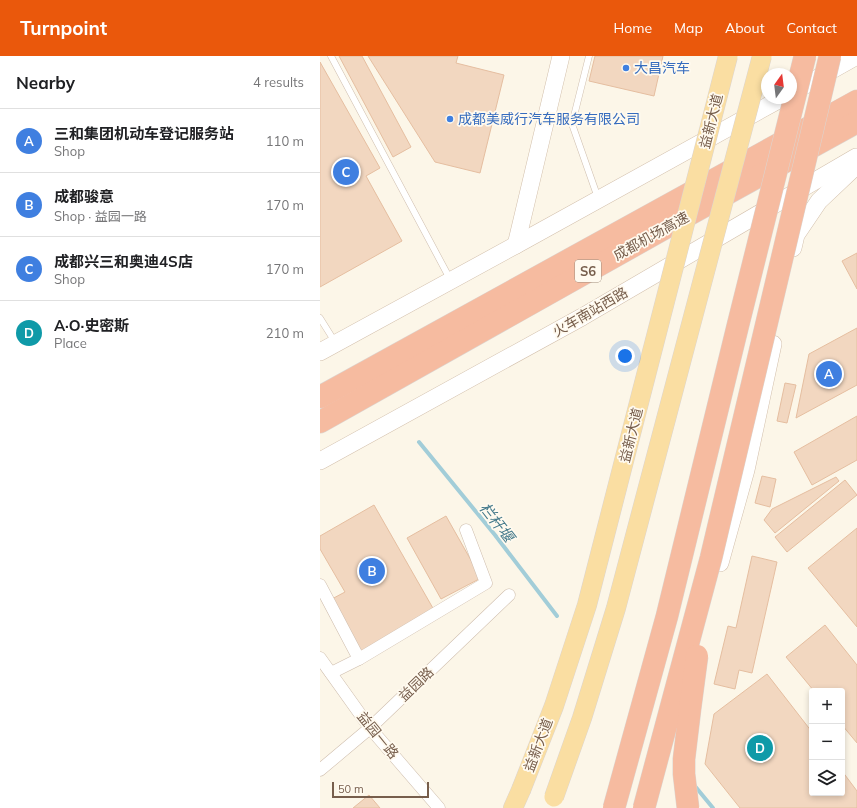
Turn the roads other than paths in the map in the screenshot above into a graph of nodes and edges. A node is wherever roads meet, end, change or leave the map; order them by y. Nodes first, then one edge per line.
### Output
1 (331, 56) edge
2 (562, 56) edge
3 (589, 56) edge
4 (728, 56) edge
5 (762, 56) edge
6 (805, 56) edge
7 (830, 56) edge
8 (857, 56) edge
9 (797, 90) edge
10 (857, 101) edge
11 (771, 104) edge
12 (857, 122) edge
13 (857, 156) edge
14 (857, 164) edge
15 (598, 200) junction
16 (516, 246) junction
17 (451, 281) junction
18 (320, 318) edge
19 (336, 344) junction
20 (320, 352) edge
21 (320, 397) edge
22 (320, 422) edge
23 (320, 461) edge
24 (466, 530) dead end
25 (711, 558) junction
26 (320, 585) edge
27 (509, 595) dead end
28 (320, 658) edge
29 (359, 659) junction
30 (331, 673) junction
31 (370, 728) junction
32 (320, 770) edge
33 (551, 803) edge
34 (439, 808) edge
35 (513, 808) edge
36 (614, 808) edge
37 (635, 808) edge
38 (644, 808) edge
39 (688, 808) edge

1 - 17 lane
2 - 16 main road
3 - 15 lane
4 - 35 main road, 益新大道, bridge
5 - 33 main road, bridge
6 - 36 highway, bridge
7 - 25 highway, bridge
8 - 9 main road
10 - 21 highway, 成都机场高速 / S6
11 - 15 main road
12 - 22 highway, 成都机场高速 / S6
13 - 23 main road, 火车南站西路 / S6
14 - 37 main road
15 - 16 main road
16 - 17 main road
17 - 19 main road
18 - 19 lane
19 - 20 main road
24 - 29 street
25 - 38 highway, bridge
25 - 39 highway, bridge
26 - 29 street
27 - 31 street, 益园路
28 - 30 street, 益园一路
29 - 30 street
30 - 31 street, 益园一路
31 - 32 street, 益园路
31 - 34 street, 益园一路

